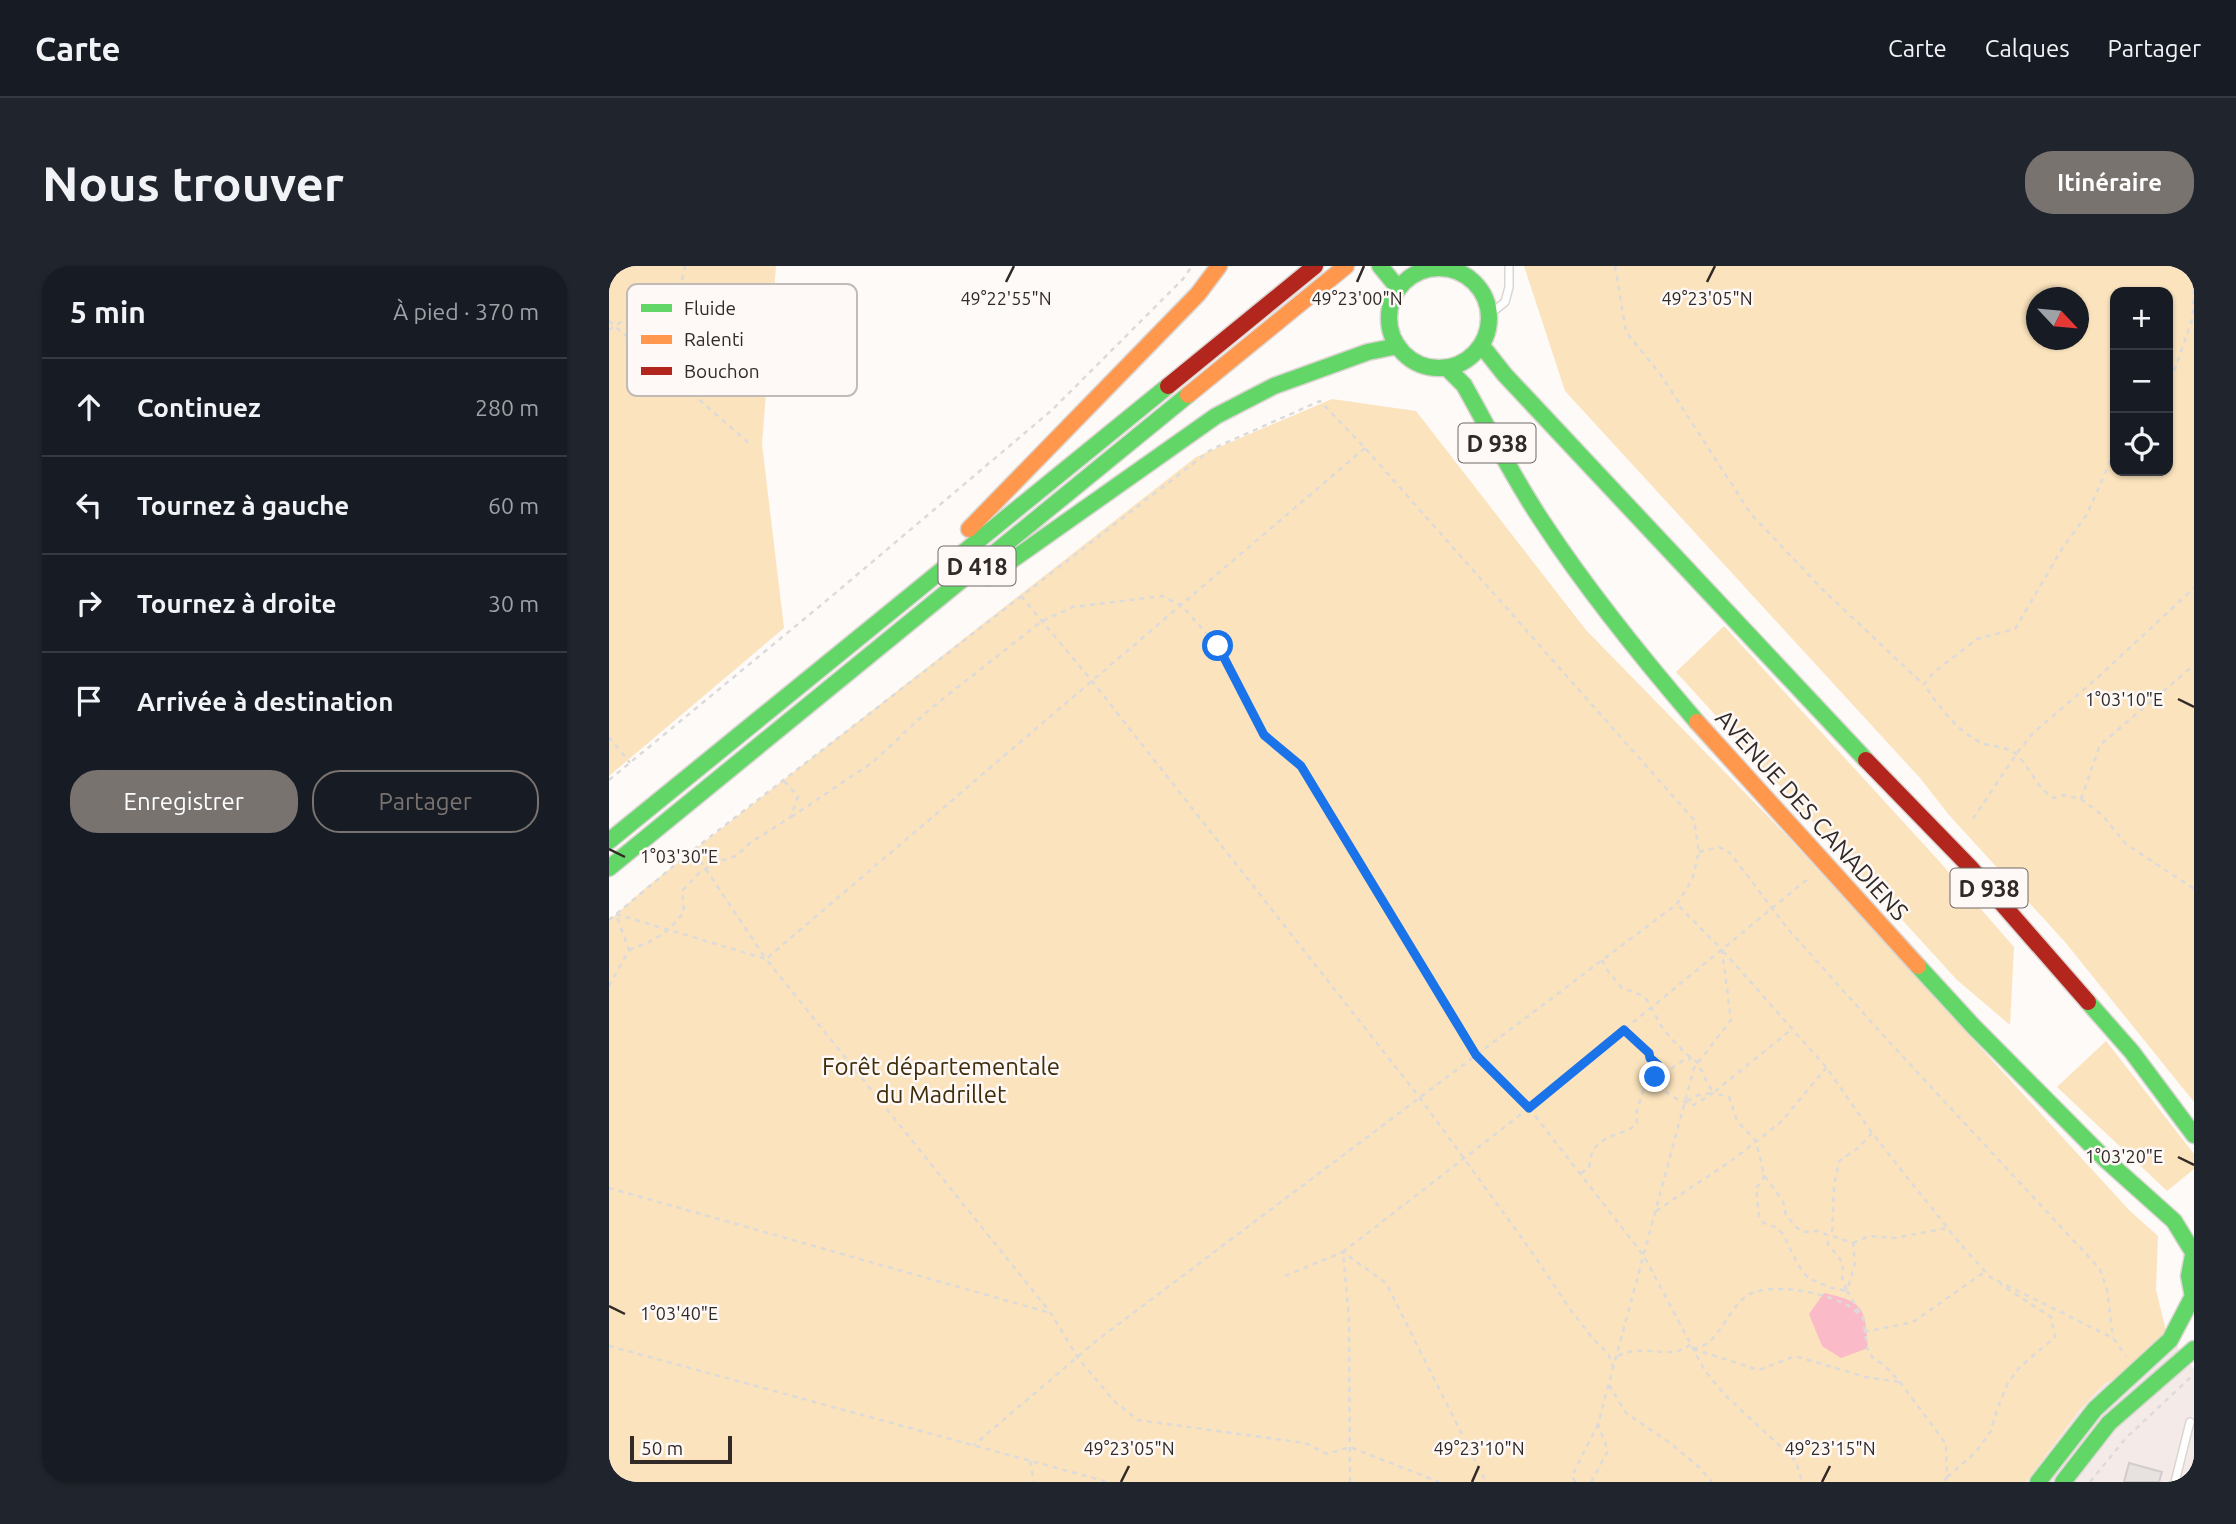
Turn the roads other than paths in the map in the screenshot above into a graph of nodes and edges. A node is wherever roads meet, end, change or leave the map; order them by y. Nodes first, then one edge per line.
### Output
1 (1219, 266) edge
2 (1315, 266) edge
3 (1346, 266) edge
4 (1509, 266) edge
5 (1380, 267) edge
6 (1411, 270) edge
7 (1475, 273) edge
8 (1398, 288) junction
9 (1490, 314) junction
10 (1398, 346) junction
11 (1482, 346) junction
12 (1447, 368) junction
13 (931, 604) junction
14 (900, 605) junction
15 (609, 841) edge
16 (609, 868) edge
17 (2132, 1052) junction
18 (2194, 1115) edge
19 (2194, 1135) edge
20 (2193, 1251) edge
21 (2193, 1300) edge
22 (2194, 1349) edge
23 (2190, 1422) dead end
24 (2038, 1482) edge
25 (2063, 1482) edge
26 (2175, 1482) edge

1 - 14 main road
2 - 14 main road, D 418
3 - 13 main road, D 418
4 - 9 lane
5 - 8 main road
6 - 7 main road
6 - 8 main road
7 - 9 main road
8 - 10 main road
9 - 11 main road
10 - 12 main road
10 - 13 main road
11 - 12 main road
11 - 17 main road, D 938
12 - 20 main road, AVENUE DES CANADIENS / D 938
13 - 16 main road, D 418
14 - 15 main road, D 418
17 - 18 main road
17 - 19 main road, D 938
20 - 21 main road
21 - 24 main road
22 - 25 main road
23 - 26 lane

